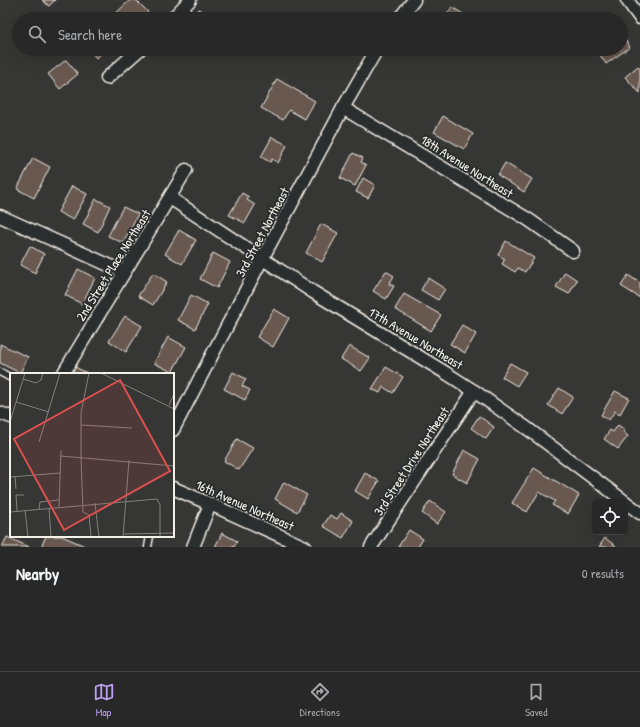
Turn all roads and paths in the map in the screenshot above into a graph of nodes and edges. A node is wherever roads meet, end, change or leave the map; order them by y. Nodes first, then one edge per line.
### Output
1 (190, 0) edge
2 (414, 0) edge
3 (627, 0) edge
4 (179, 12) edge
5 (405, 12) edge
6 (640, 18) edge
7 (132, 56) edge
8 (373, 56) edge
9 (108, 78) dead end
10 (343, 108) junction
11 (186, 170) dead end
12 (170, 198) junction
13 (0, 216) edge
14 (573, 251) dead end
15 (262, 259) junction
16 (124, 272) junction
17 (0, 372) edge
18 (64, 373) edge
19 (10, 377) edge
20 (474, 391) junction
21 (0, 413) edge
22 (10, 418) edge
23 (174, 428) edge
24 (174, 488) edge
25 (210, 504) junction
26 (640, 513) edge
27 (150, 537) edge
28 (148, 547) edge
29 (193, 547) edge
30 (305, 547) edge
31 (371, 547) edge

1 - 4 street
2 - 5 street
3 - 6 street
7 - 9 street
8 - 10 street, 3rd Street Northeast
10 - 14 street, 18th Avenue Northeast
10 - 15 street, 3rd Street Northeast
11 - 12 street, 2nd Street Place Northeast
12 - 15 street, 17th Avenue Northeast
12 - 16 street, 2nd Street Place Northeast
13 - 16 street
15 - 20 street, 17th Avenue Northeast
15 - 23 street, 3rd Street Northeast
16 - 18 street, 2nd Street Place Northeast
17 - 19 lane
20 - 26 street, 17th Avenue Northeast
20 - 31 street, 3rd Street Drive Northeast
21 - 22 street
24 - 25 street, 16th Avenue Northeast
25 - 29 street
25 - 30 street, 16th Avenue Northeast
27 - 28 lane

